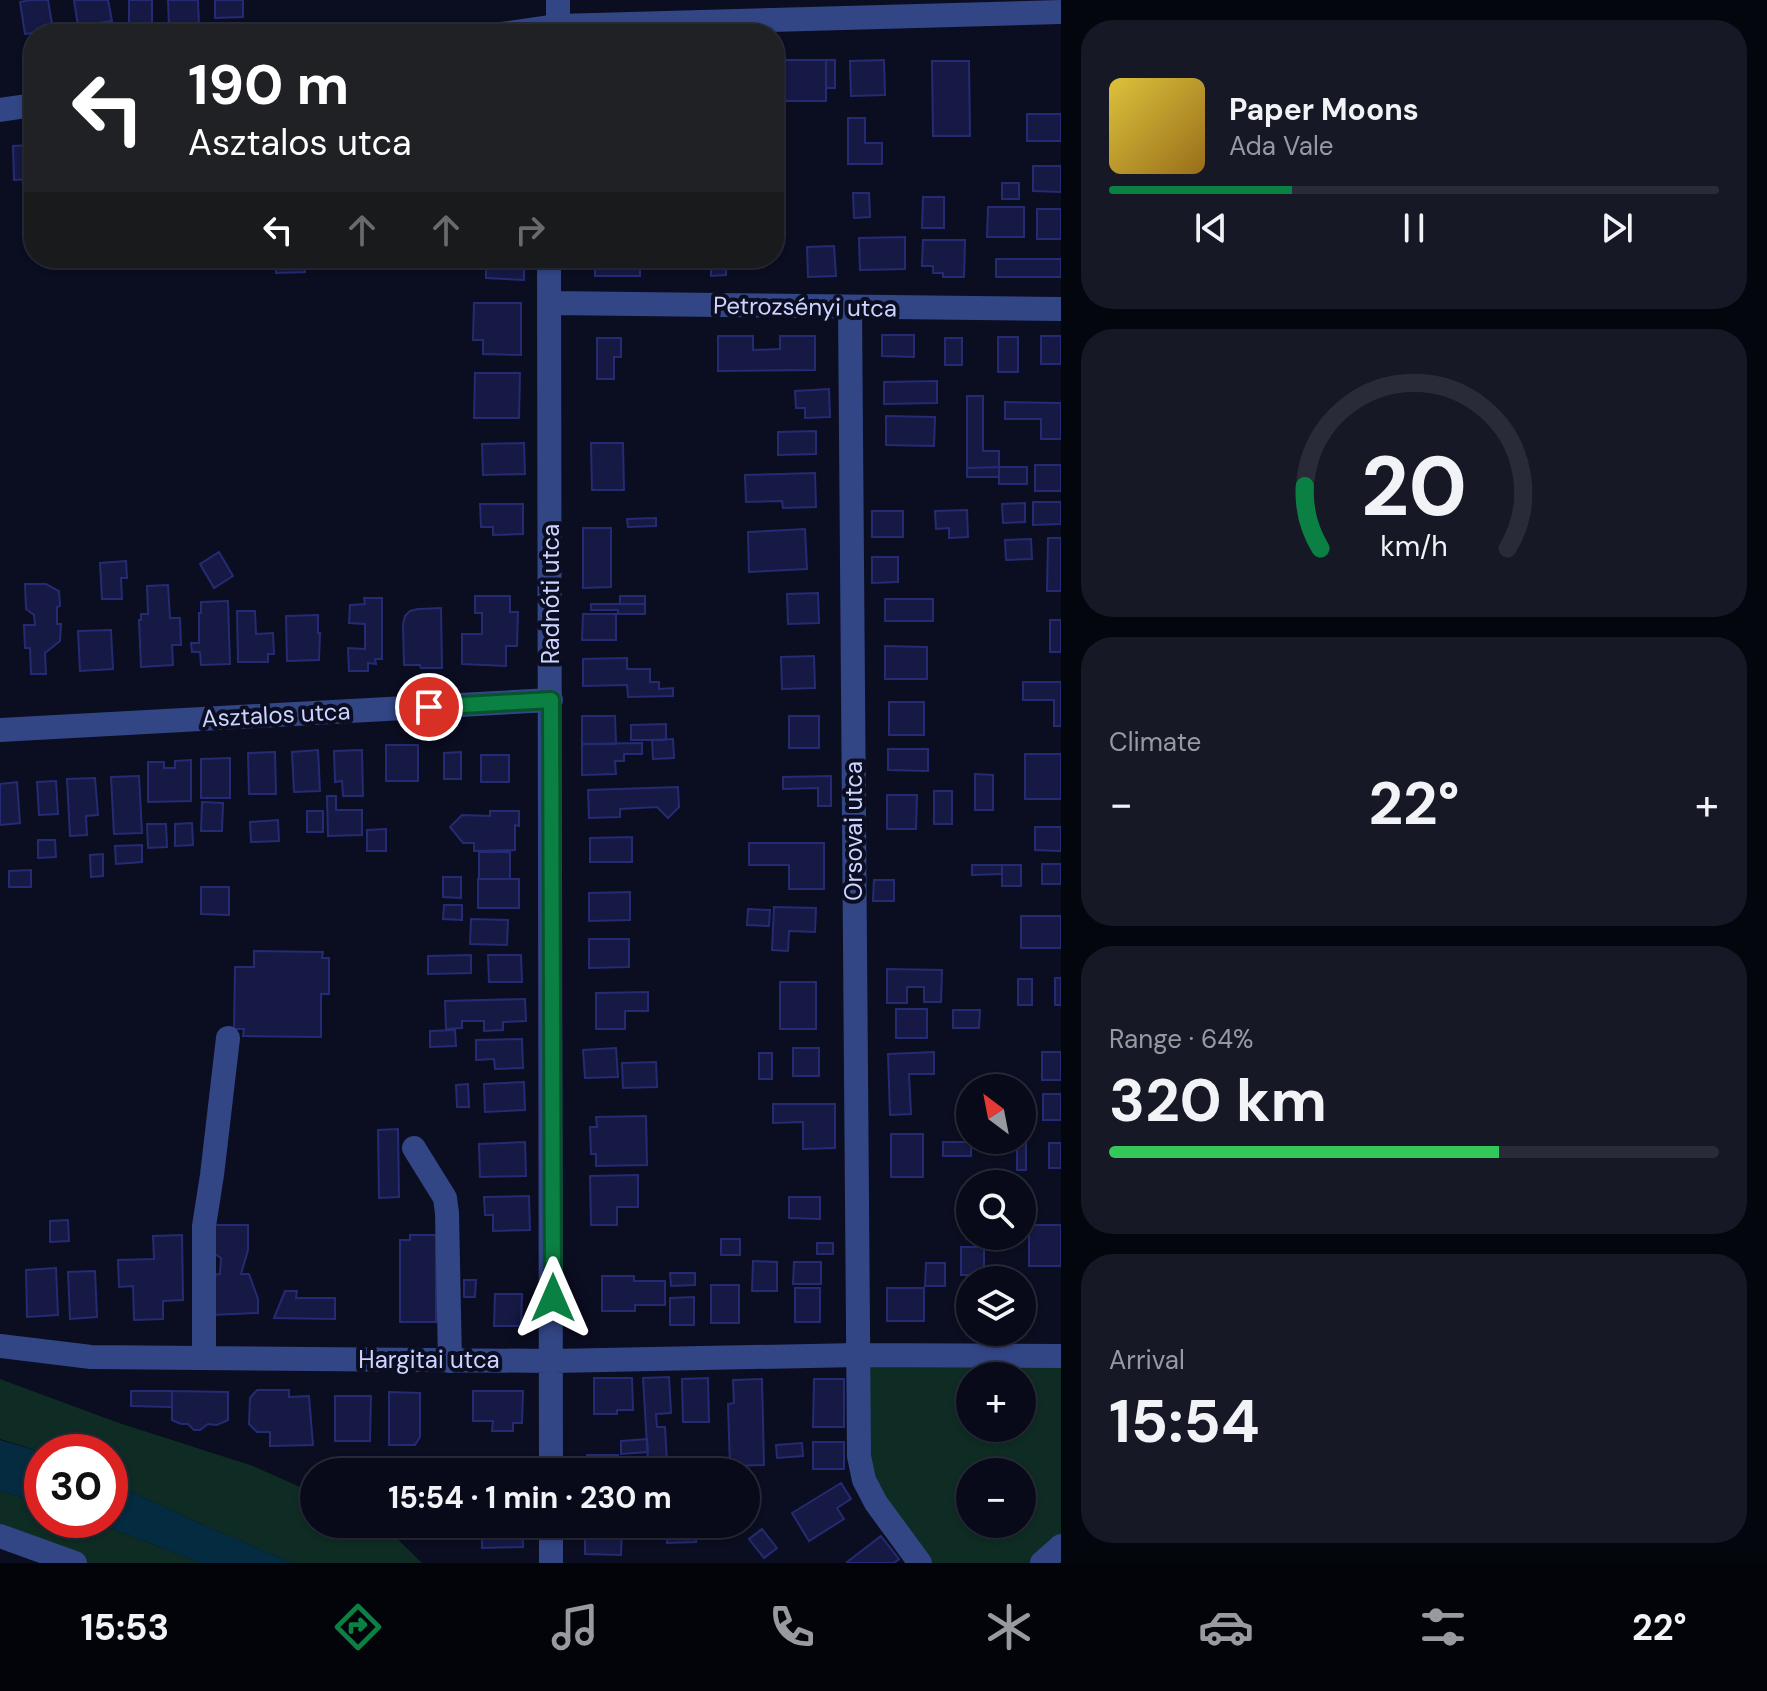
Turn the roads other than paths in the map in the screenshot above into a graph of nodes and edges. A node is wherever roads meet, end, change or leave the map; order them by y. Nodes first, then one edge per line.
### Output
1 (558, 0) edge
2 (1028, 6) edge
3 (659, 12) edge
4 (1061, 12) edge
5 (552, 24) edge
6 (583, 24) edge
7 (24, 106) edge
8 (0, 110) edge
9 (549, 268) edge
10 (550, 303) junction
11 (850, 307) junction
12 (1061, 309) edge
13 (551, 700) junction
14 (0, 730) edge
15 (228, 1038) dead end
16 (414, 1148) dead end
17 (0, 1346) edge
18 (858, 1355) junction
19 (1061, 1356) edge
20 (204, 1358) junction
21 (450, 1361) junction
22 (553, 1361) junction
23 (551, 1458) edge
24 (0, 1536) edge
25 (551, 1538) edge
26 (1061, 1546) edge
27 (75, 1563) edge
28 (551, 1563) edge
29 (920, 1563) edge
30 (1042, 1563) edge

1 - 5 street
2 - 3 street
2 - 4 street
3 - 6 street
7 - 8 street
9 - 10 street, Radnóti utca
10 - 11 street, Petrozsényi utca
10 - 13 street, Radnóti utca
11 - 12 street, Petrozsényi utca
11 - 18 street, Orsovai utca
13 - 14 street, Asztalos utca
13 - 22 street, Radnóti utca
15 - 20 street
16 - 21 street
17 - 20 street, Hargitai utca
18 - 19 street, Hargitai utca
18 - 22 street, Hargitai utca
18 - 29 street, Orsovai utca
20 - 21 street, Hargitai utca
21 - 22 street, Hargitai utca
22 - 23 street, Radnóti utca
24 - 27 street
25 - 28 street
26 - 30 street

